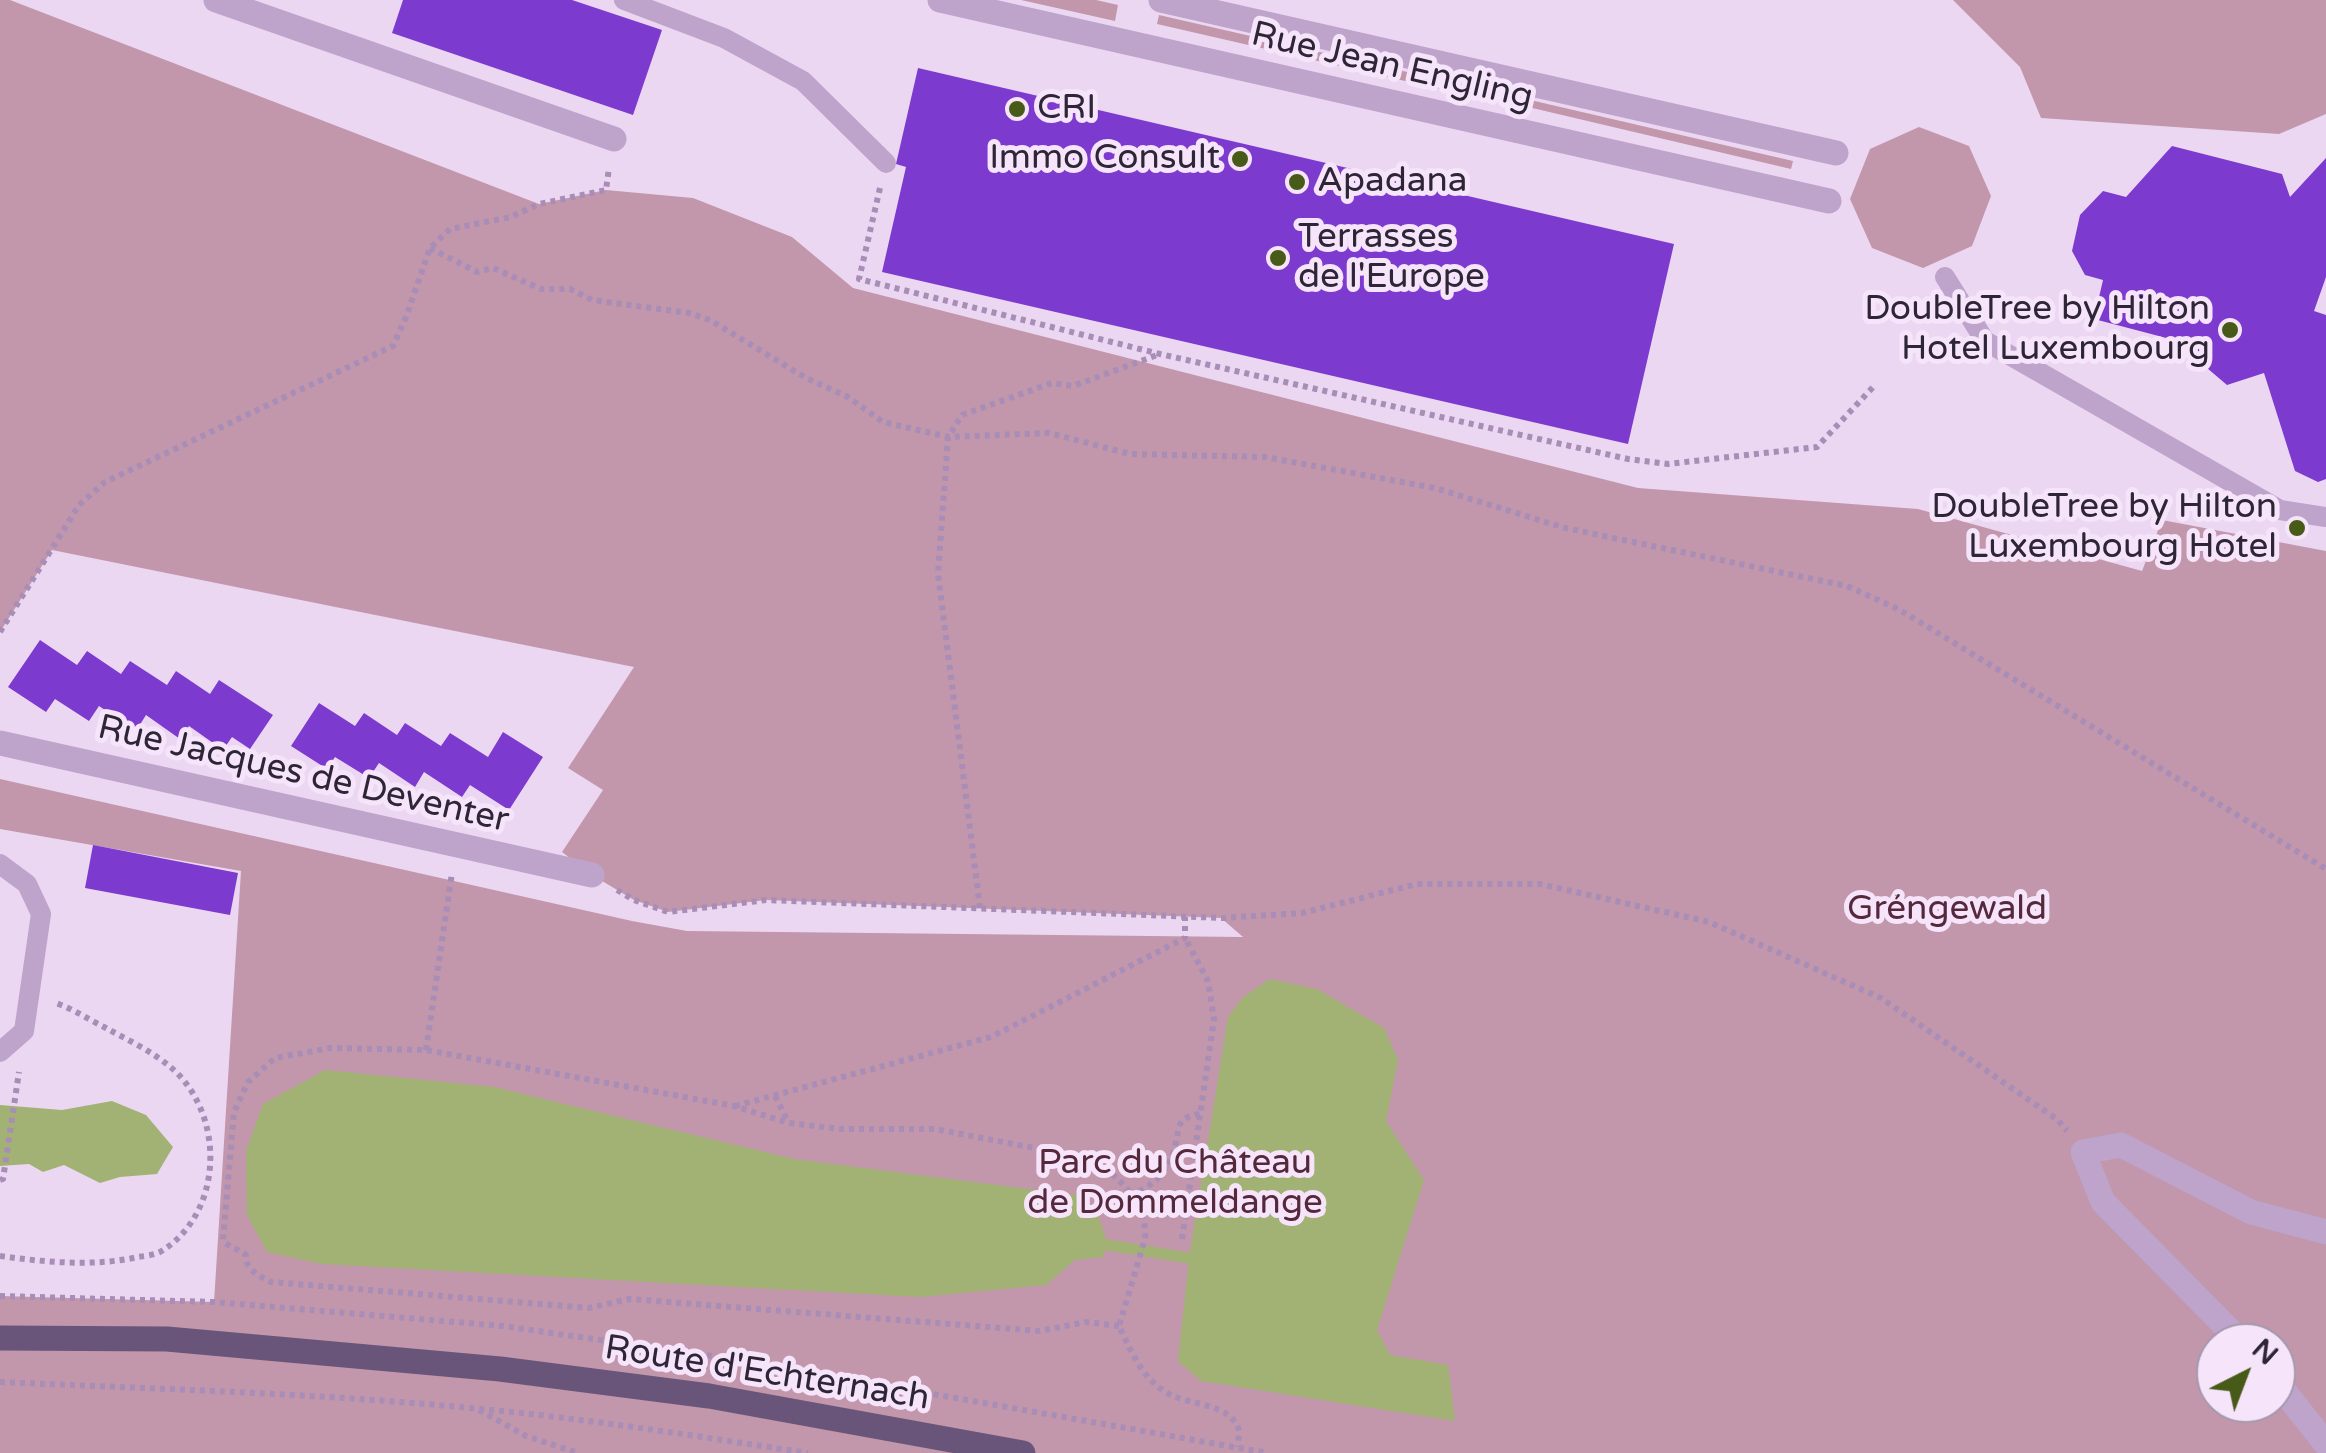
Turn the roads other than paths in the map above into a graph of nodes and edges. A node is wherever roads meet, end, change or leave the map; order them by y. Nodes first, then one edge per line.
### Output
1 (216, 0) edge
2 (624, 0) edge
3 (940, 0) edge
4 (1161, 0) edge
5 (257, 8) edge
6 (614, 139) road end
7 (1836, 153) dead end
8 (886, 163) road end
9 (1829, 201) dead end
10 (1946, 277) dead end
11 (2326, 517) edge
12 (0, 743) edge
13 (0, 864) edge
14 (592, 875) road end
15 (0, 1052) edge
16 (2326, 1232) edge
17 (2222, 1323) edge
18 (0, 1338) edge
19 (2296, 1406) edge
20 (2326, 1444) edge
21 (1023, 1453) edge

1 - 5 street
2 - 8 lane
3 - 9 street, Rue Jean Engling
4 - 7 street, Rue Jean Engling
5 - 6 street
10 - 11 lane
12 - 14 street, Rue Jacques de Deventer
13 - 15 lane
16 - 17 street
18 - 21 main road, Route d'Echternach
19 - 20 street

